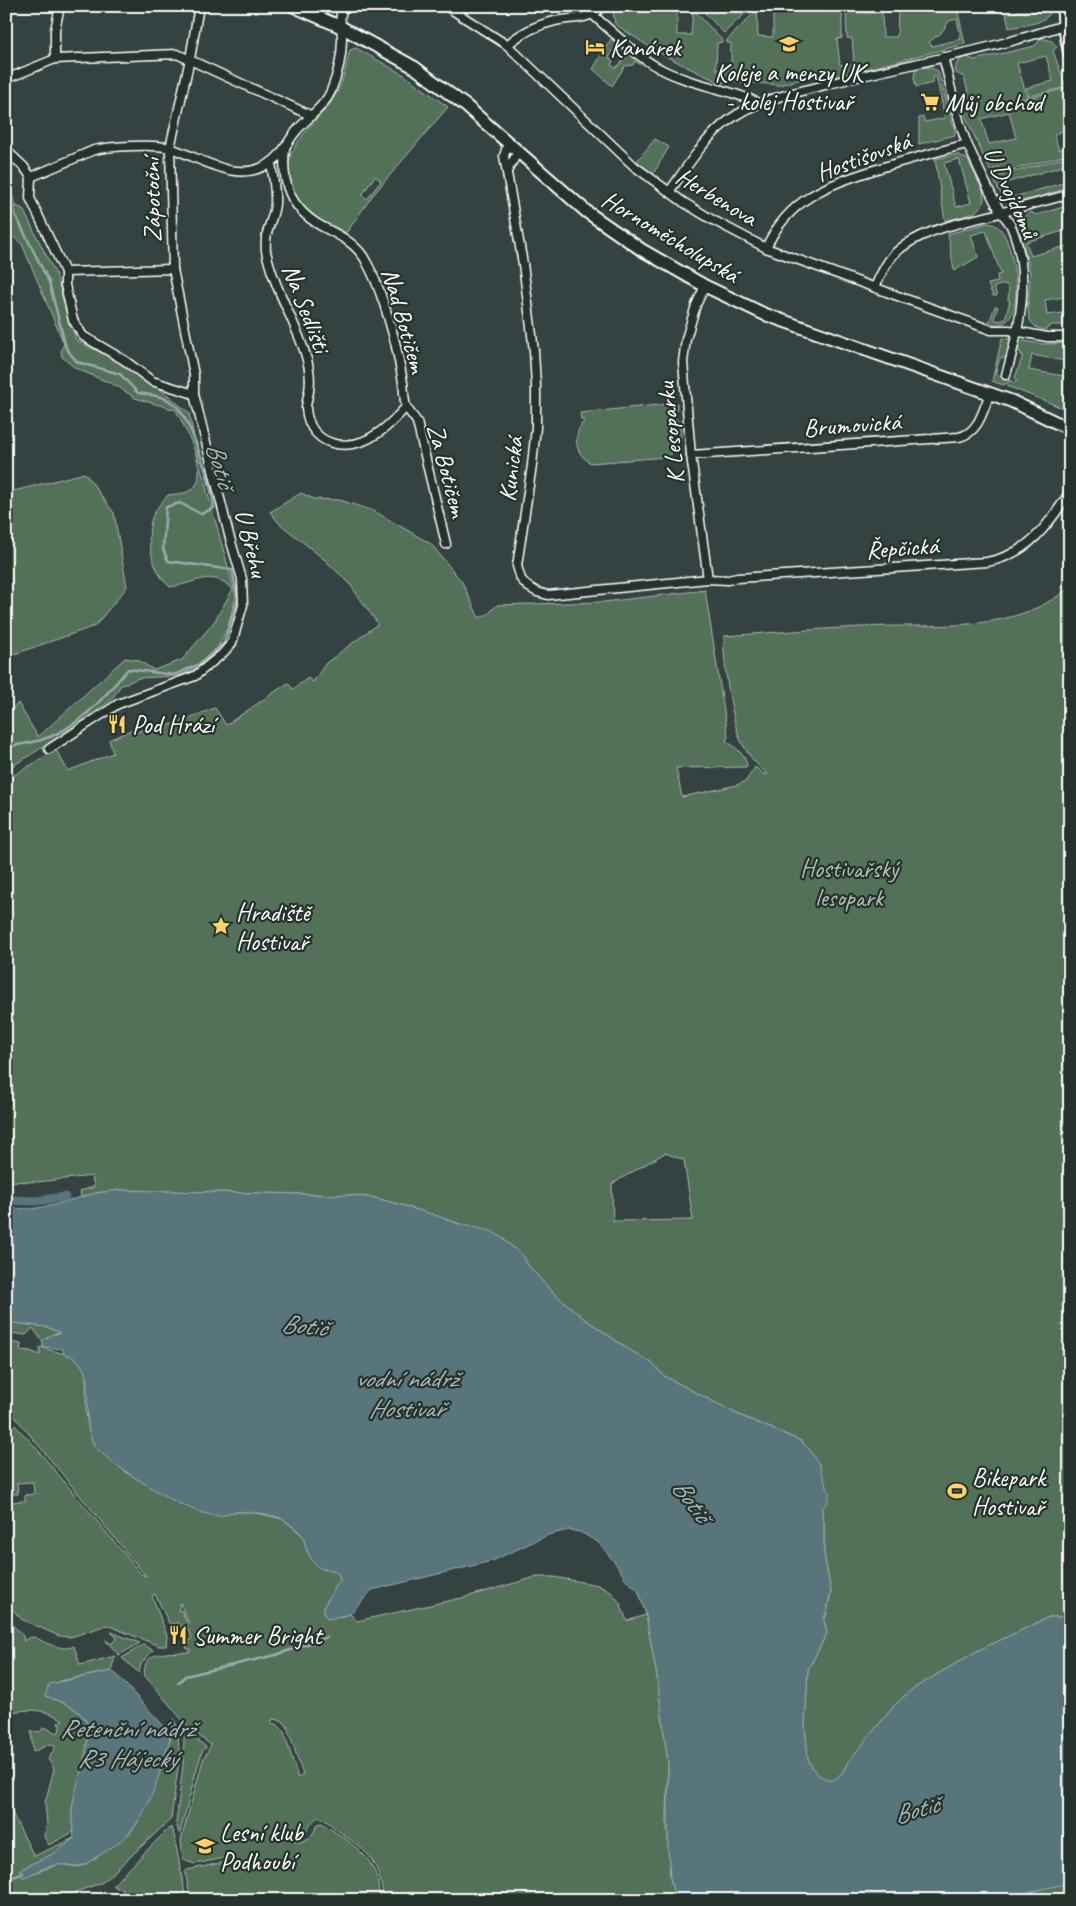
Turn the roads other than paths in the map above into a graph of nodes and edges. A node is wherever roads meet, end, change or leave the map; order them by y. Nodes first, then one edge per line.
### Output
1 (60, 6) edge
2 (199, 6) edge
3 (293, 6) edge
4 (343, 6) edge
5 (446, 6) edge
6 (602, 6) edge
7 (1063, 6) edge
8 (593, 15) junction
9 (1067, 24) edge
10 (341, 27) junction
11 (507, 46) junction
12 (1070, 55) edge
13 (943, 57) junction
14 (55, 59) junction
15 (190, 59) junction
16 (6, 79) edge
17 (757, 104) junction
18 (310, 115) junction
19 (508, 143) junction
20 (967, 144) junction
21 (170, 148) junction
22 (285, 149) junction
23 (6, 150) edge
24 (518, 152) junction
25 (271, 163) junction
26 (507, 171) junction
27 (31, 177) junction
28 (669, 192) junction
29 (1070, 194) edge
30 (1001, 212) junction
31 (766, 248) junction
32 (172, 269) junction
33 (65, 272) junction
34 (704, 286) junction
35 (875, 287) junction
36 (1018, 332) junction
37 (1070, 337) edge
38 (1006, 375) dead end
39 (990, 393) junction
40 (194, 394) junction
41 (406, 407) junction
42 (1070, 429) edge
43 (345, 445) joint
44 (691, 455) junction
45 (1070, 492) edge
46 (446, 544) dead end
47 (708, 579) junction
48 (49, 749) dead end

1 - 14 street
2 - 15 street, Zápotoční
3 - 10 street, Hornoměcholupská
4 - 10 street
5 - 11 street, Herbenova
6 - 8 street
7 - 9 street
8 - 11 street
8 - 17 street
9 - 12 street
9 - 13 street
10 - 18 street
10 - 19 street, Hornoměcholupská
11 - 28 street, Herbenova
13 - 17 street
13 - 20 street, U Dvojdomů
14 - 15 street
14 - 16 street
15 - 18 street
15 - 21 street, Zápotoční
17 - 28 street
18 - 22 street
19 - 24 street, Hornoměcholupská
19 - 26 street, Kunická
20 - 30 street, U Dvojdomů
20 - 31 street, Hostišovská
21 - 25 street
21 - 27 street
21 - 32 street, Zápotoční
22 - 25 street
22 - 41 street, Nad Botičem
23 - 27 street
24 - 26 street
24 - 34 street, Hornoměcholupská
25 - 43 street, Na Sedlišti
26 - 47 street, Kunická
27 - 33 street
28 - 31 street, Herbenova
29 - 30 street
30 - 35 street
30 - 36 street, U Dvojdomů
31 - 35 street, Herbenova
32 - 33 street
32 - 40 street, Zápotoční
33 - 40 street
34 - 39 street, Hornoměcholupská
34 - 44 street, K Lesoparku
35 - 36 street, Herbenova
36 - 37 street, Herbenova
36 - 38 street, U Dvojdomů
39 - 42 street, Hornoměcholupská
39 - 44 street, Brumovická
40 - 48 street, U Břehu
41 - 43 street, Nad Botičem
41 - 46 street, Za Botičem
44 - 47 street, K Lesoparku
45 - 47 street, Řepčická

